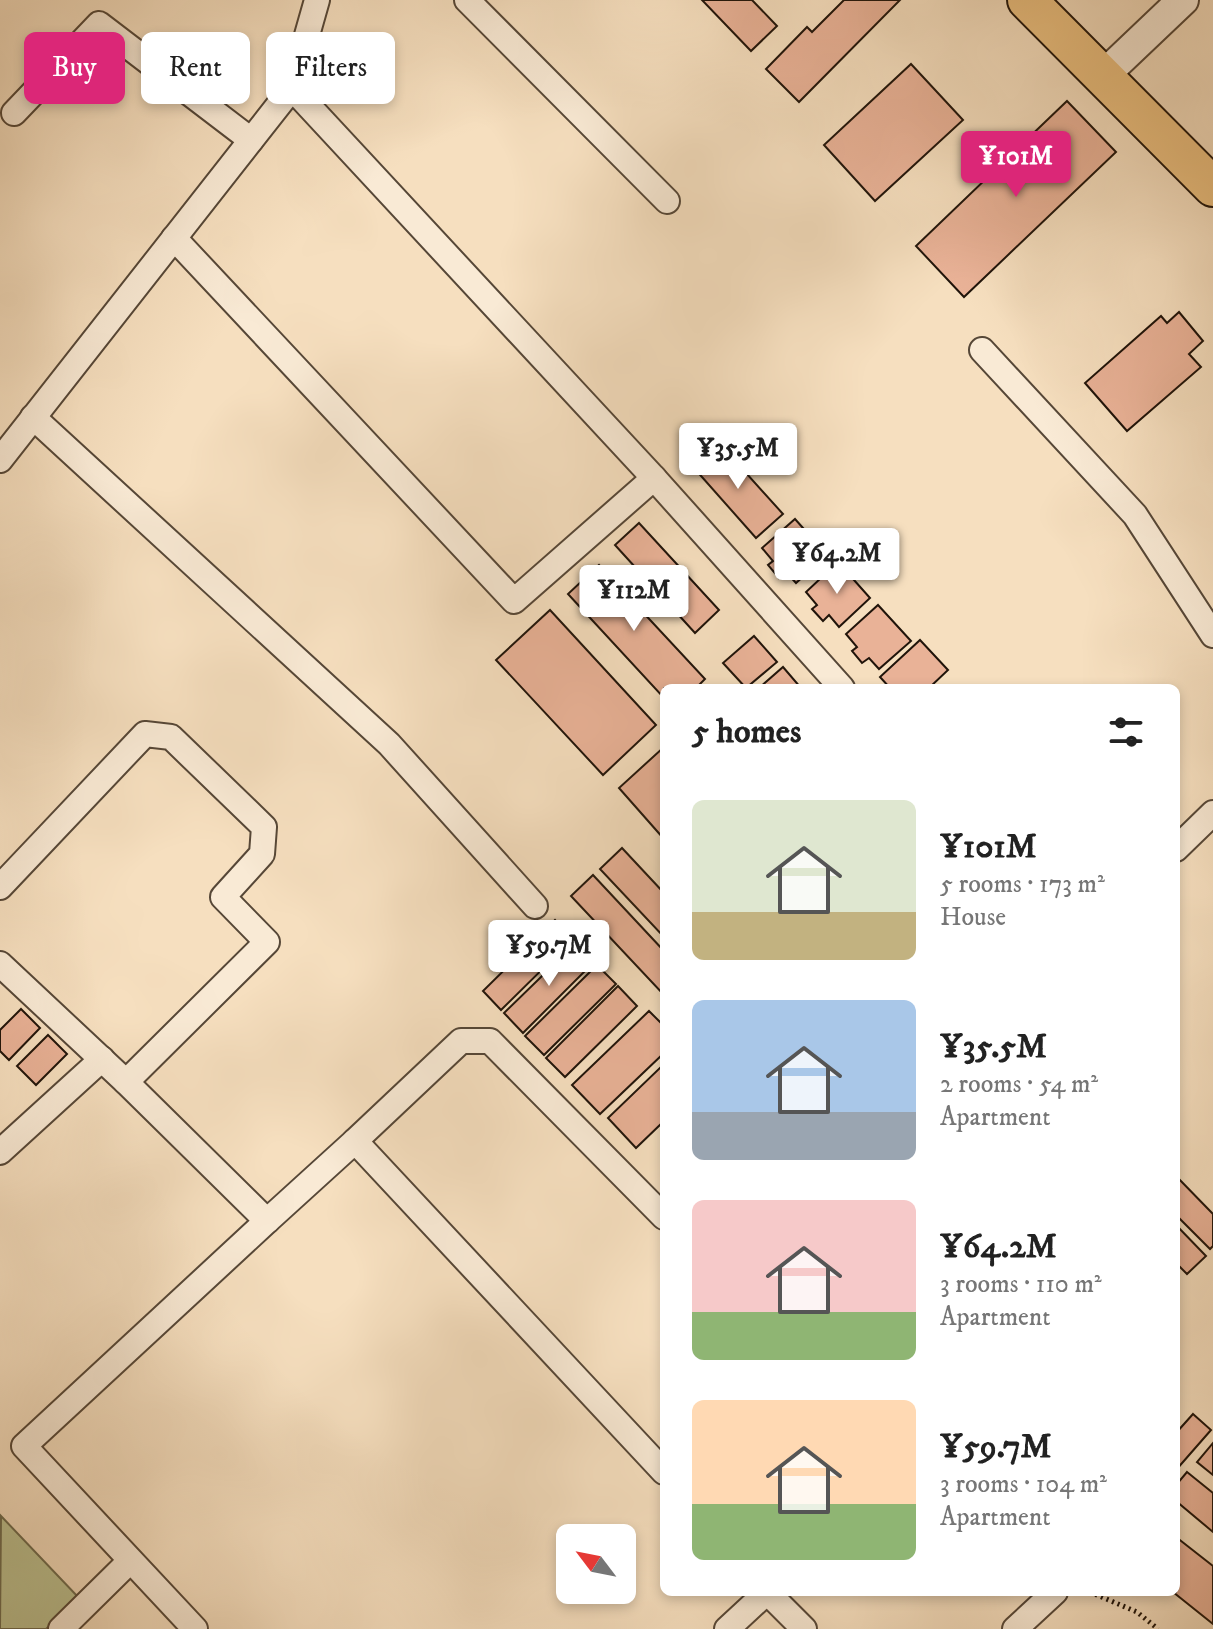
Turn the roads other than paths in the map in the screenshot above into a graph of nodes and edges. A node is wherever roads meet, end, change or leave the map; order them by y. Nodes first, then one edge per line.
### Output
1 (317, 0) edge
2 (467, 0) edge
3 (1027, 0) edge
4 (1183, 0) edge
5 (308, 32) edge
6 (1103, 76) junction
7 (279, 104) edge
8 (307, 104) edge
9 (14, 113) dead end
10 (251, 140) junction
11 (1213, 187) edge
12 (667, 201) dead end
13 (174, 238) junction
14 (982, 350) dead end
15 (33, 417) junction
16 (0, 460) edge
17 (654, 478) junction
18 (1213, 635) edge
19 (838, 684) edge
20 (1213, 813) edge
21 (1180, 845) edge
22 (0, 887) edge
23 (535, 906) dead end
24 (0, 964) edge
25 (102, 1059) junction
26 (126, 1082) junction
27 (355, 1141) junction
28 (0, 1152) edge
29 (660, 1213) edge
30 (267, 1221) junction
31 (660, 1468) edge
32 (130, 1561) junction
33 (763, 1596) edge
34 (771, 1596) edge
35 (1051, 1596) edge
36 (61, 1629) edge
37 (195, 1629) edge
38 (727, 1629) edge
39 (804, 1629) edge
40 (1015, 1629) edge

1 - 5 street
2 - 12 street
3 - 6 highway
4 - 6 street
6 - 11 highway
7 - 10 street
8 - 17 street
9 - 10 street
10 - 13 street
13 - 15 street
13 - 17 street
14 - 18 street
15 - 16 street
15 - 23 street
17 - 19 street
20 - 21 street
22 - 26 street
24 - 25 street
25 - 26 street
25 - 28 street
26 - 30 street
27 - 29 street
27 - 30 street
27 - 31 street
30 - 32 street
32 - 36 street
32 - 37 street
33 - 38 street
34 - 39 street
35 - 40 street

